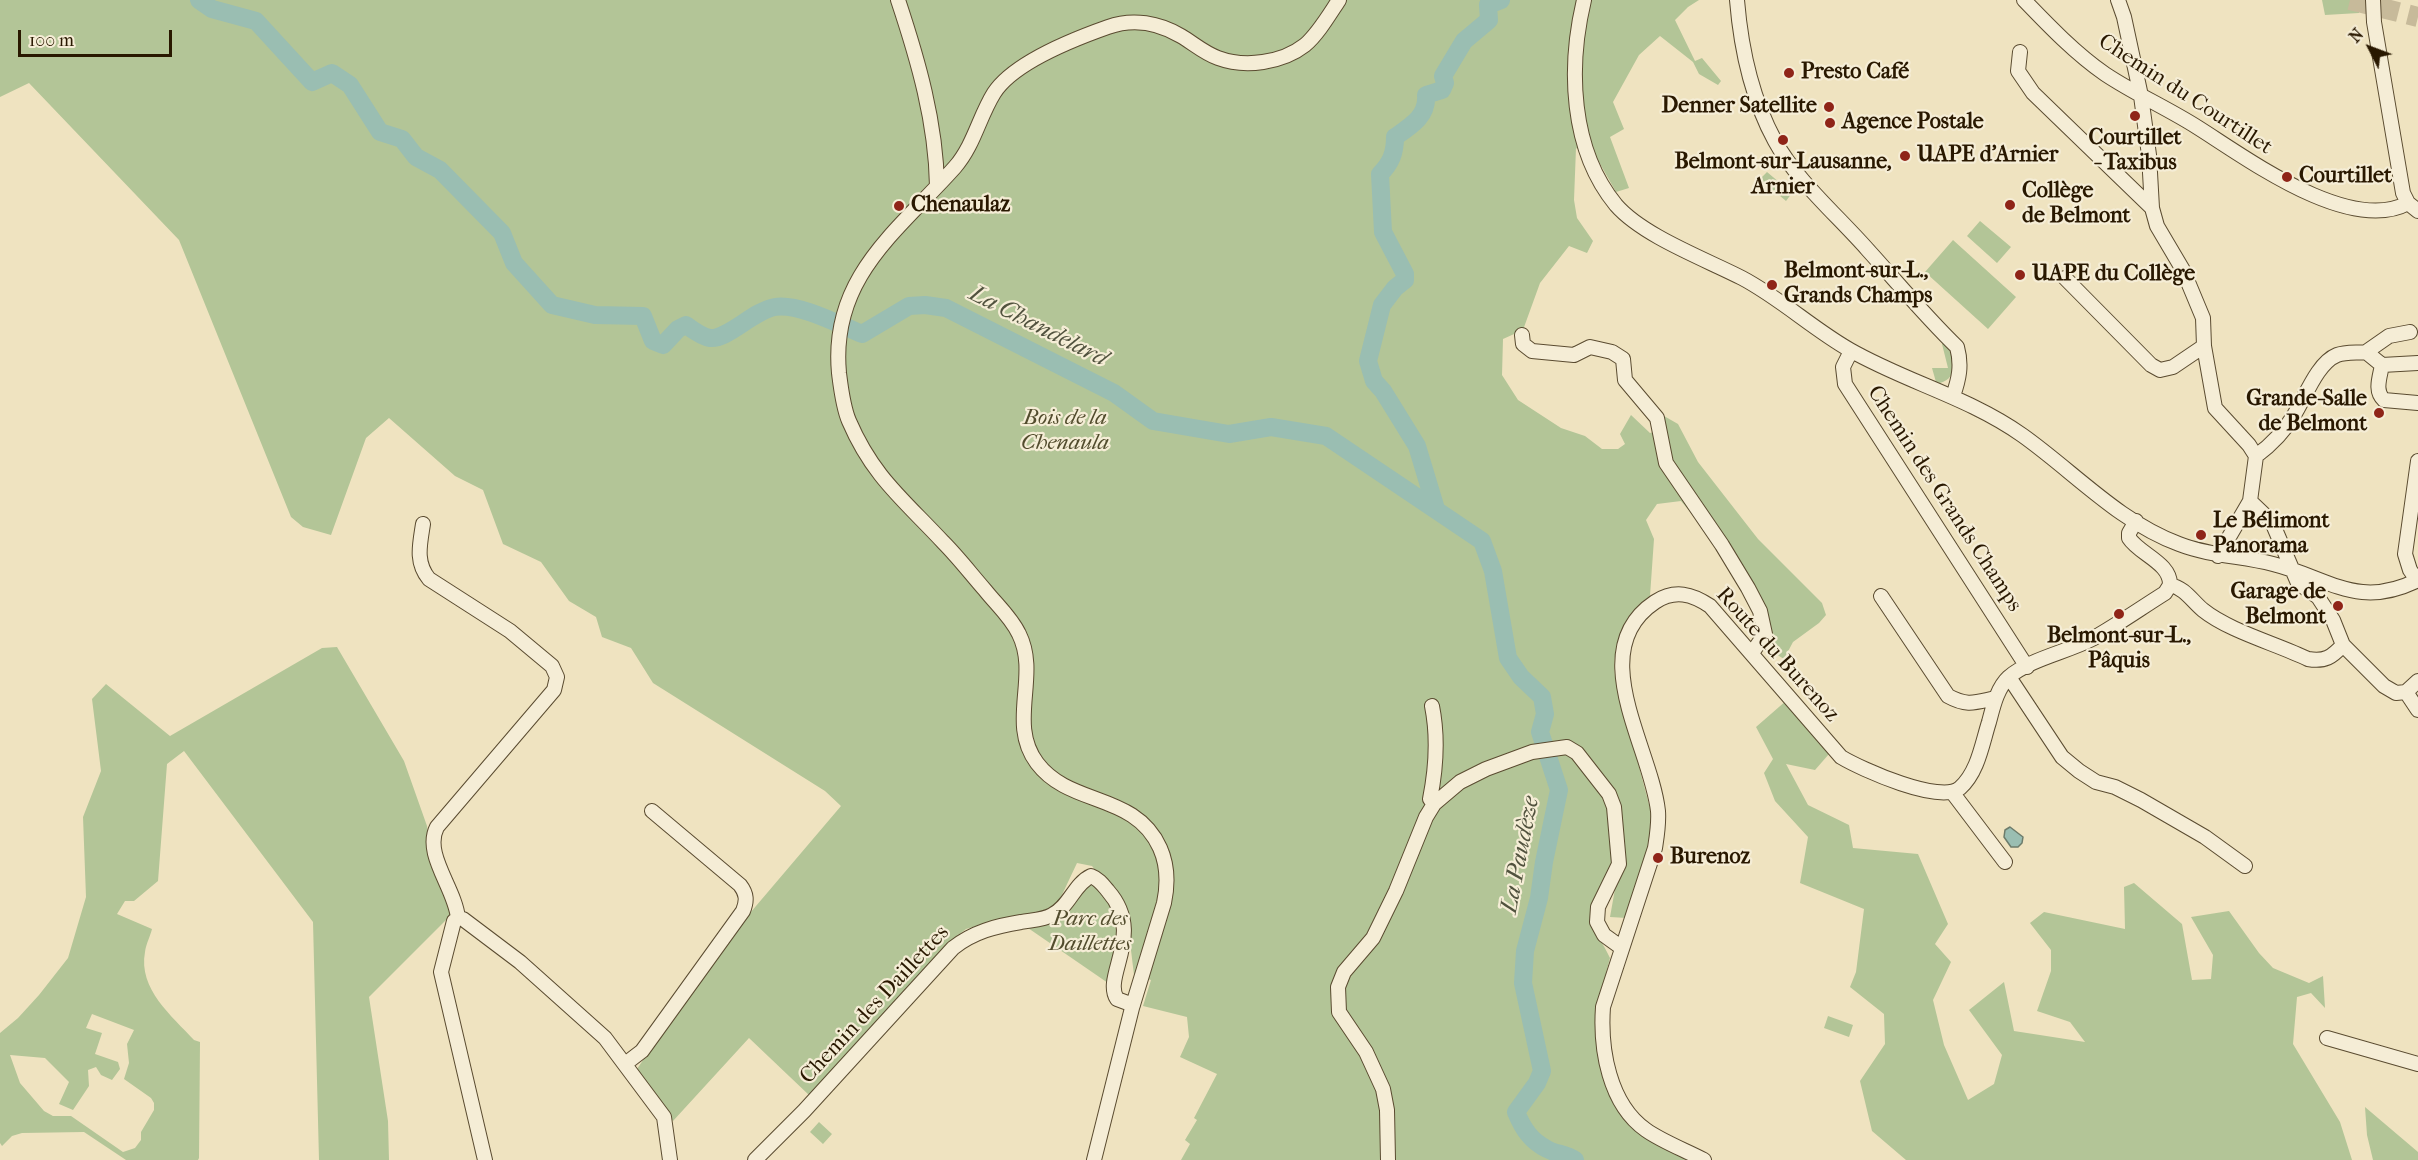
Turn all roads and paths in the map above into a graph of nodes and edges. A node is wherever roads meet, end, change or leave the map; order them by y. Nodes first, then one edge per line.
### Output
1 (898, 0) edge
2 (1339, 0) edge
3 (1584, 0) edge
4 (1737, 0) edge
5 (2024, 0) edge
6 (2118, 0) edge
7 (2373, 0) edge
8 (2020, 52) dead end
9 (2141, 96) junction
10 (937, 186) junction
11 (2413, 207) edge
12 (2152, 208) junction
13 (2065, 278) dead end
14 (2410, 332) dead end
15 (1522, 335) dead end
16 (2205, 345) junction
17 (1851, 351) junction
18 (2366, 352) junction
19 (2418, 363) edge
20 (2382, 365) junction
21 (1953, 396) junction
22 (2418, 403) edge
23 (2256, 456) junction
24 (2418, 461) edge
25 (2250, 501) junction
26 (2136, 521) junction
27 (423, 524) dead end
28 (2218, 556) junction
29 (2292, 570) junction
30 (2418, 580) edge
31 (2170, 585) junction
32 (1881, 596) dead end
33 (2343, 645) junction
34 (1752, 653) junction
35 (2027, 667) junction
36 (2009, 677) junction
37 (2418, 681) edge
38 (2406, 692) junction
39 (1996, 698) junction
40 (1432, 706) dead end
41 (2418, 710) edge
42 (1952, 792) junction
43 (1434, 804) junction
44 (652, 812) dead end
45 (2005, 862) dead end
46 (2245, 866) dead end
47 (458, 918) junction
48 (1622, 948) junction
49 (1133, 1005) junction
50 (2327, 1038) dead end
51 (625, 1064) junction
52 (2418, 1064) edge
53 (484, 1160) edge
54 (670, 1160) edge
55 (755, 1160) edge
56 (1094, 1160) edge
57 (1388, 1160) edge
58 (1704, 1160) edge

1 - 10 street
2 - 10 street
3 - 17 street
4 - 21 street
5 - 9 street, Chemin du Courtillet
6 - 9 street
7 - 11 street
8 - 12 street
9 - 11 street, Chemin du Courtillet
9 - 12 street
10 - 49 street
12 - 16 street
13 - 16 street
14 - 18 street
15 - 34 street
16 - 23 street
17 - 21 street
17 - 35 street, Chemin des Grands Champs
18 - 20 street
18 - 23 street
19 - 20 street
20 - 22 street
21 - 26 street
23 - 25 street
24 - 30 street
25 - 28 street
25 - 29 street
26 - 28 street
26 - 31 street
27 - 47 street
28 - 29 street
29 - 30 street
29 - 33 street
31 - 33 street
31 - 35 street
32 - 39 street
33 - 38 street
34 - 42 street, Route du Burenoz
34 - 48 street, Route du Burenoz
35 - 36 street
36 - 39 street
36 - 46 street
37 - 38 street
38 - 41 street
39 - 42 street
40 - 43 street
42 - 45 street
43 - 48 street
43 - 57 street
44 - 51 street
47 - 51 street
47 - 53 street
48 - 58 street, Route du Burenoz
49 - 55 street, Chemin des Daillettes
49 - 56 street
50 - 52 street
51 - 54 street

